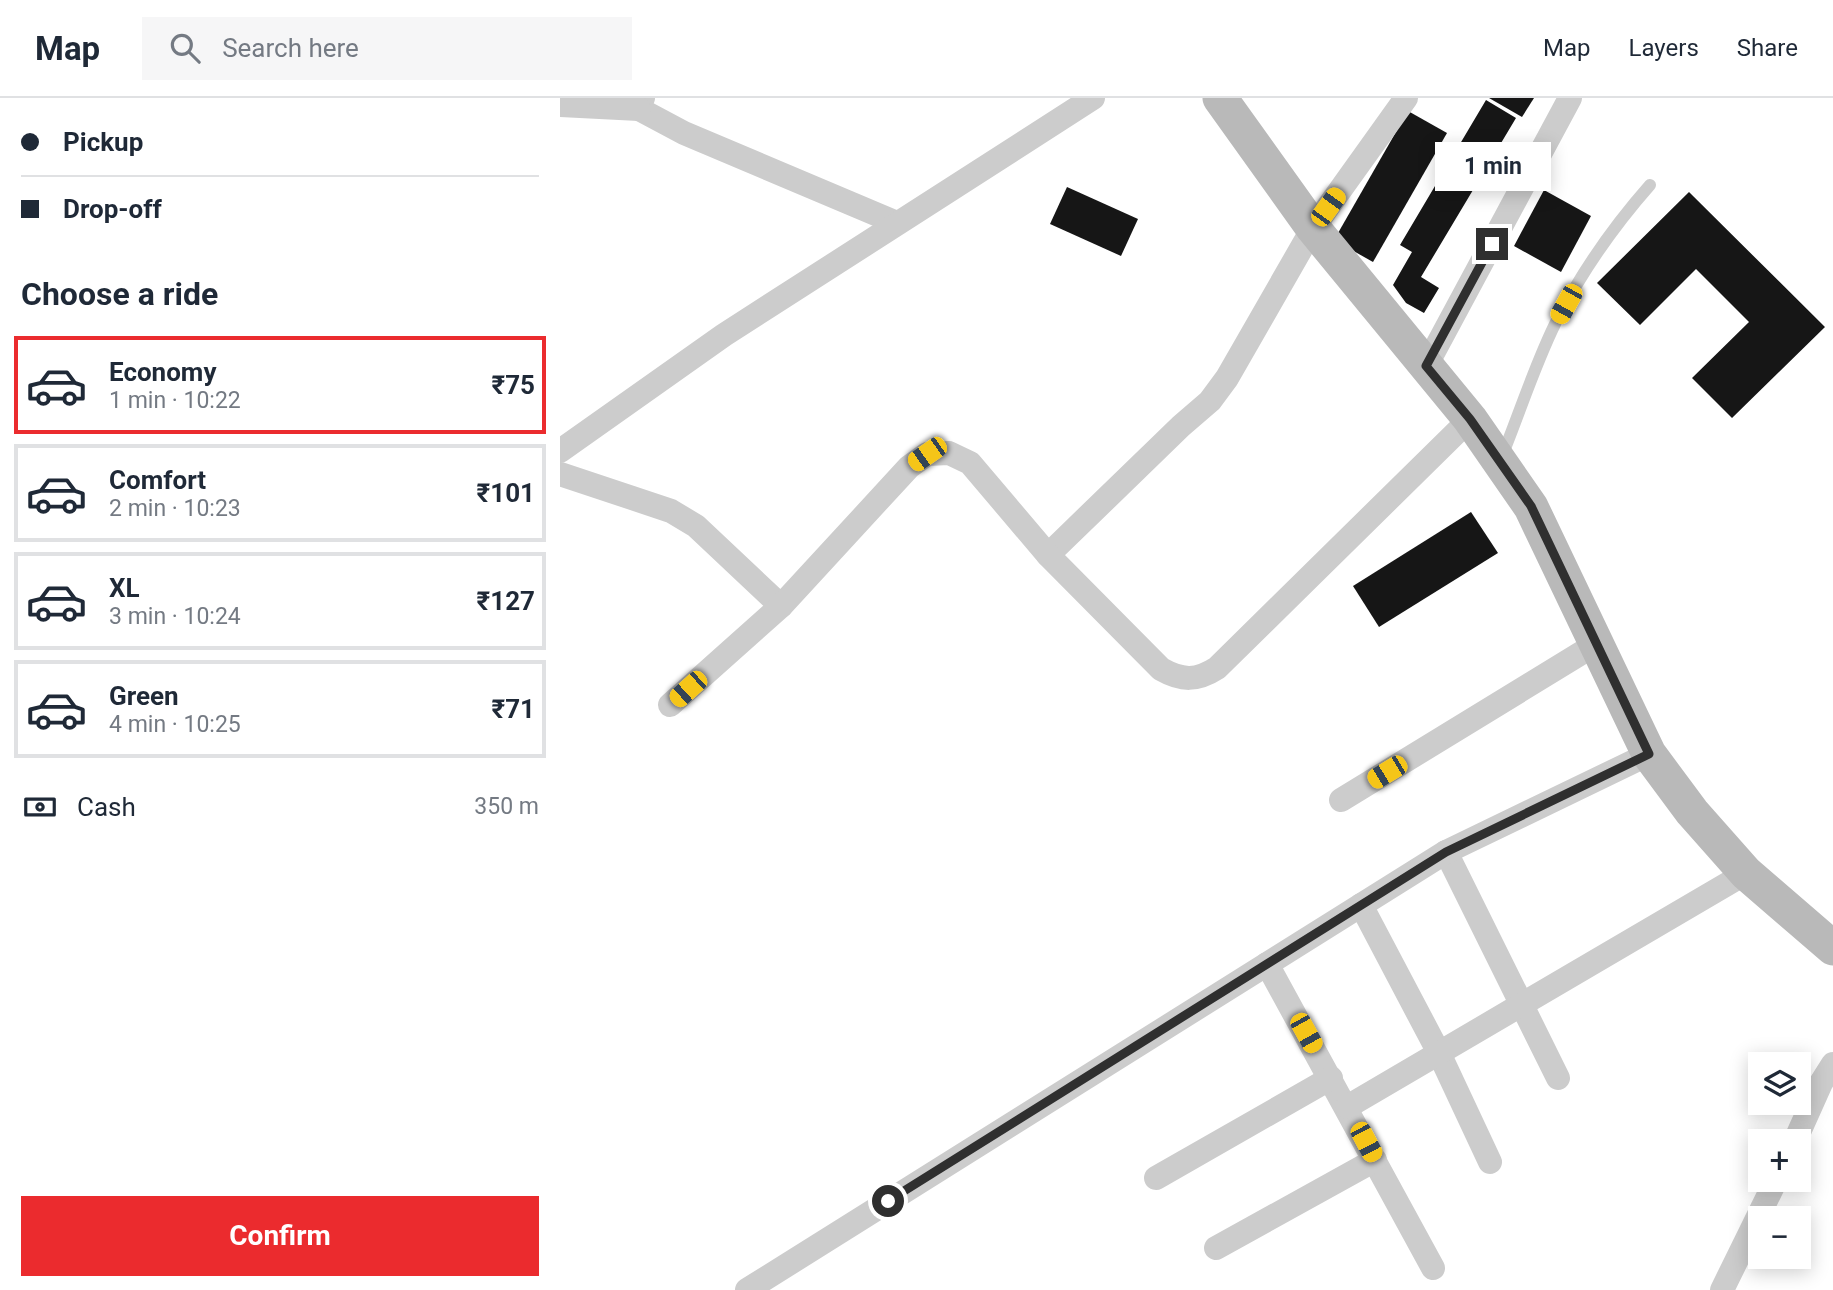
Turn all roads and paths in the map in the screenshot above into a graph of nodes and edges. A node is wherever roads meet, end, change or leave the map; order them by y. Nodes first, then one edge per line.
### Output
1 (1093, 98) edge
2 (1406, 98) edge
3 (1570, 98) edge
4 (641, 104) edge
5 (1232, 104) edge
6 (560, 105) edge
7 (1650, 185) dead end
8 (897, 223) junction
9 (1313, 228) junction
10 (1426, 366) junction
11 (1470, 419) junction
12 (560, 451) edge
13 (1499, 463) junction
14 (560, 474) edge
15 (1048, 555) junction
16 (781, 606) junction
17 (1597, 644) junction
18 (670, 705) dead end
19 (1649, 754) junction
20 (1341, 800) dead end
21 (1446, 852) junction
22 (1746, 873) junction
23 (1361, 905) junction
24 (1833, 948) edge
25 (1267, 964) junction
26 (1521, 1006) junction
27 (1439, 1053) junction
28 (1833, 1064) edge
29 (1331, 1078) junction
30 (1558, 1078) dead end
31 (1347, 1107) junction
32 (1800, 1129) edge
33 (1375, 1160) junction
34 (1490, 1162) dead end
35 (1156, 1178) dead end
36 (1770, 1192) edge
37 (1216, 1248) dead end
38 (1433, 1268) dead end
39 (747, 1290) edge
40 (1722, 1290) edge

1 - 8 street
2 - 9 street
3 - 10 street
4 - 6 street
4 - 8 street
5 - 9 street
7 - 13 lane
8 - 12 street
9 - 10 street
9 - 15 street
10 - 11 street
11 - 13 street
11 - 15 street
13 - 17 street
14 - 16 street
15 - 16 street
16 - 18 street
17 - 19 street
17 - 20 street
19 - 21 street
19 - 22 street
21 - 23 street
21 - 26 street
22 - 24 street
22 - 26 street
23 - 25 street
23 - 27 street
25 - 29 street
25 - 39 street
26 - 27 street
26 - 30 street
27 - 31 street
27 - 34 street
28 - 32 street
29 - 31 street
29 - 35 street
31 - 33 street
33 - 37 street
33 - 38 street
36 - 40 street

